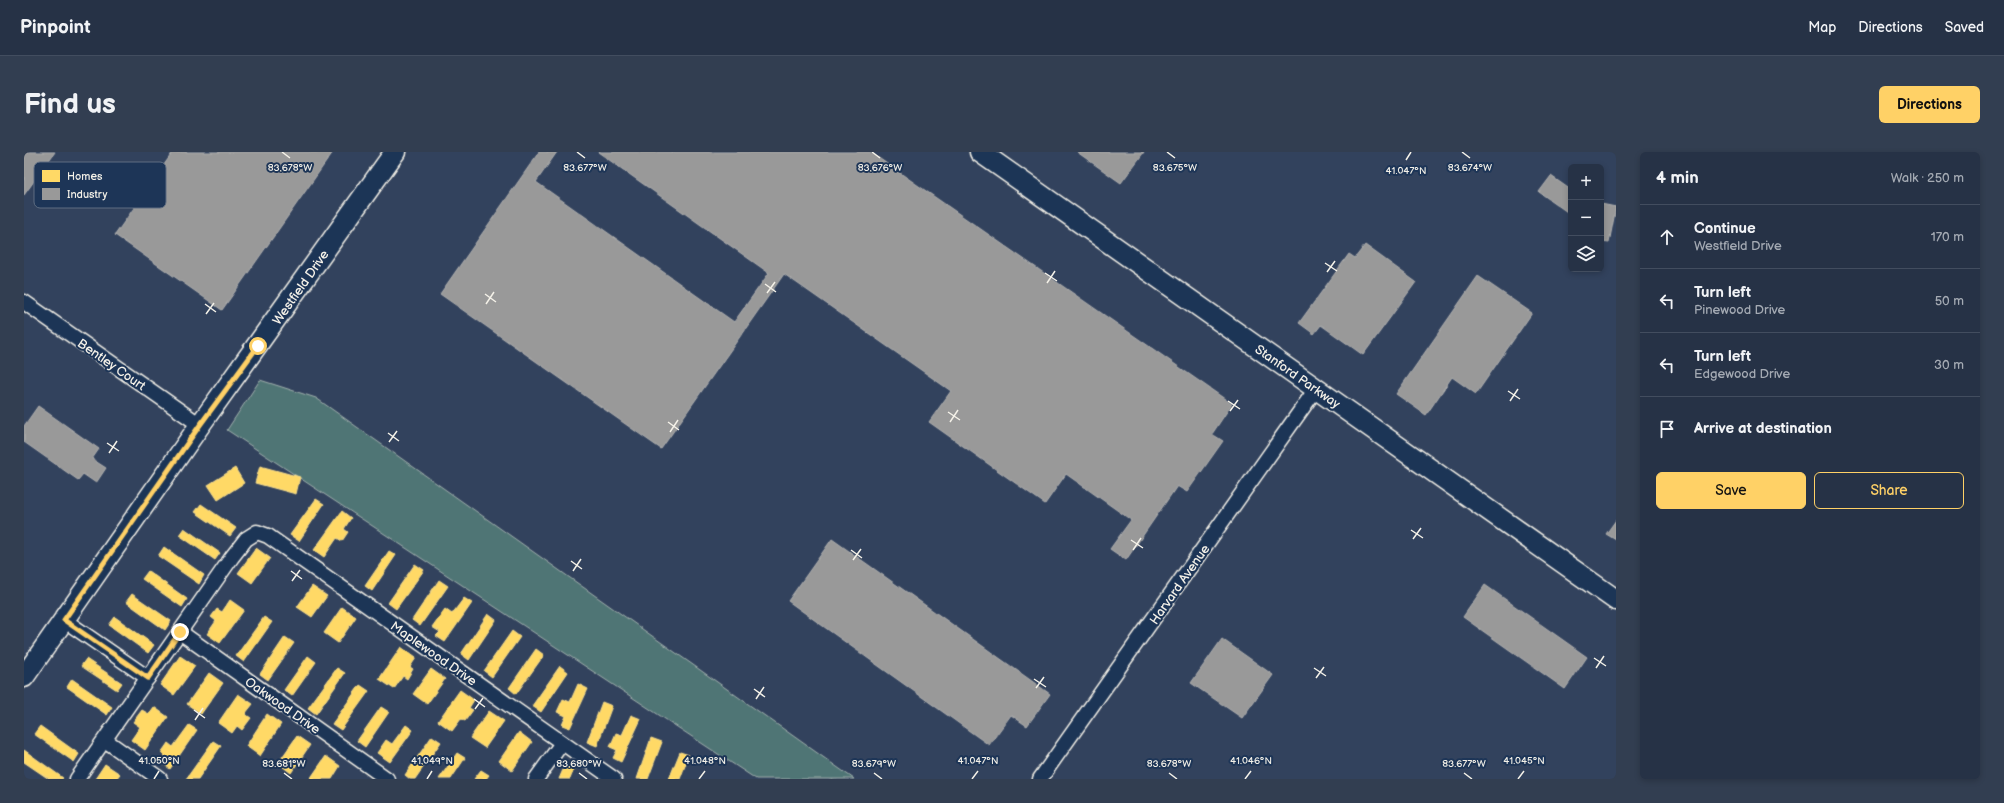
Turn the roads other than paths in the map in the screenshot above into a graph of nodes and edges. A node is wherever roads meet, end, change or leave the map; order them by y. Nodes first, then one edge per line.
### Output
1 (395, 152) edge
2 (980, 152) edge
3 (24, 302) edge
4 (1316, 389) junction
5 (200, 425) junction
6 (1616, 600) edge
7 (64, 620) junction
8 (180, 632) junction
9 (24, 677) edge
10 (148, 678) junction
11 (105, 740) junction
12 (562, 743) junction
13 (77, 779) edge
14 (160, 779) edge
15 (387, 779) edge
16 (536, 779) edge
17 (614, 779) edge
18 (1040, 779) edge

1 - 5 street, Westfield Drive
2 - 4 street, Stanford Parkway
3 - 5 street, Bentley Court
4 - 6 street, Stanford Parkway
4 - 18 street, Harvard Avenue
5 - 7 street, Westfield Drive
7 - 9 street, Westfield Drive
7 - 10 street
8 - 10 street
8 - 12 street, Maplewood Drive
8 - 15 street, Oakwood Drive
10 - 11 street
11 - 13 street
11 - 14 street
12 - 16 street
12 - 17 street, Maplewood Drive

